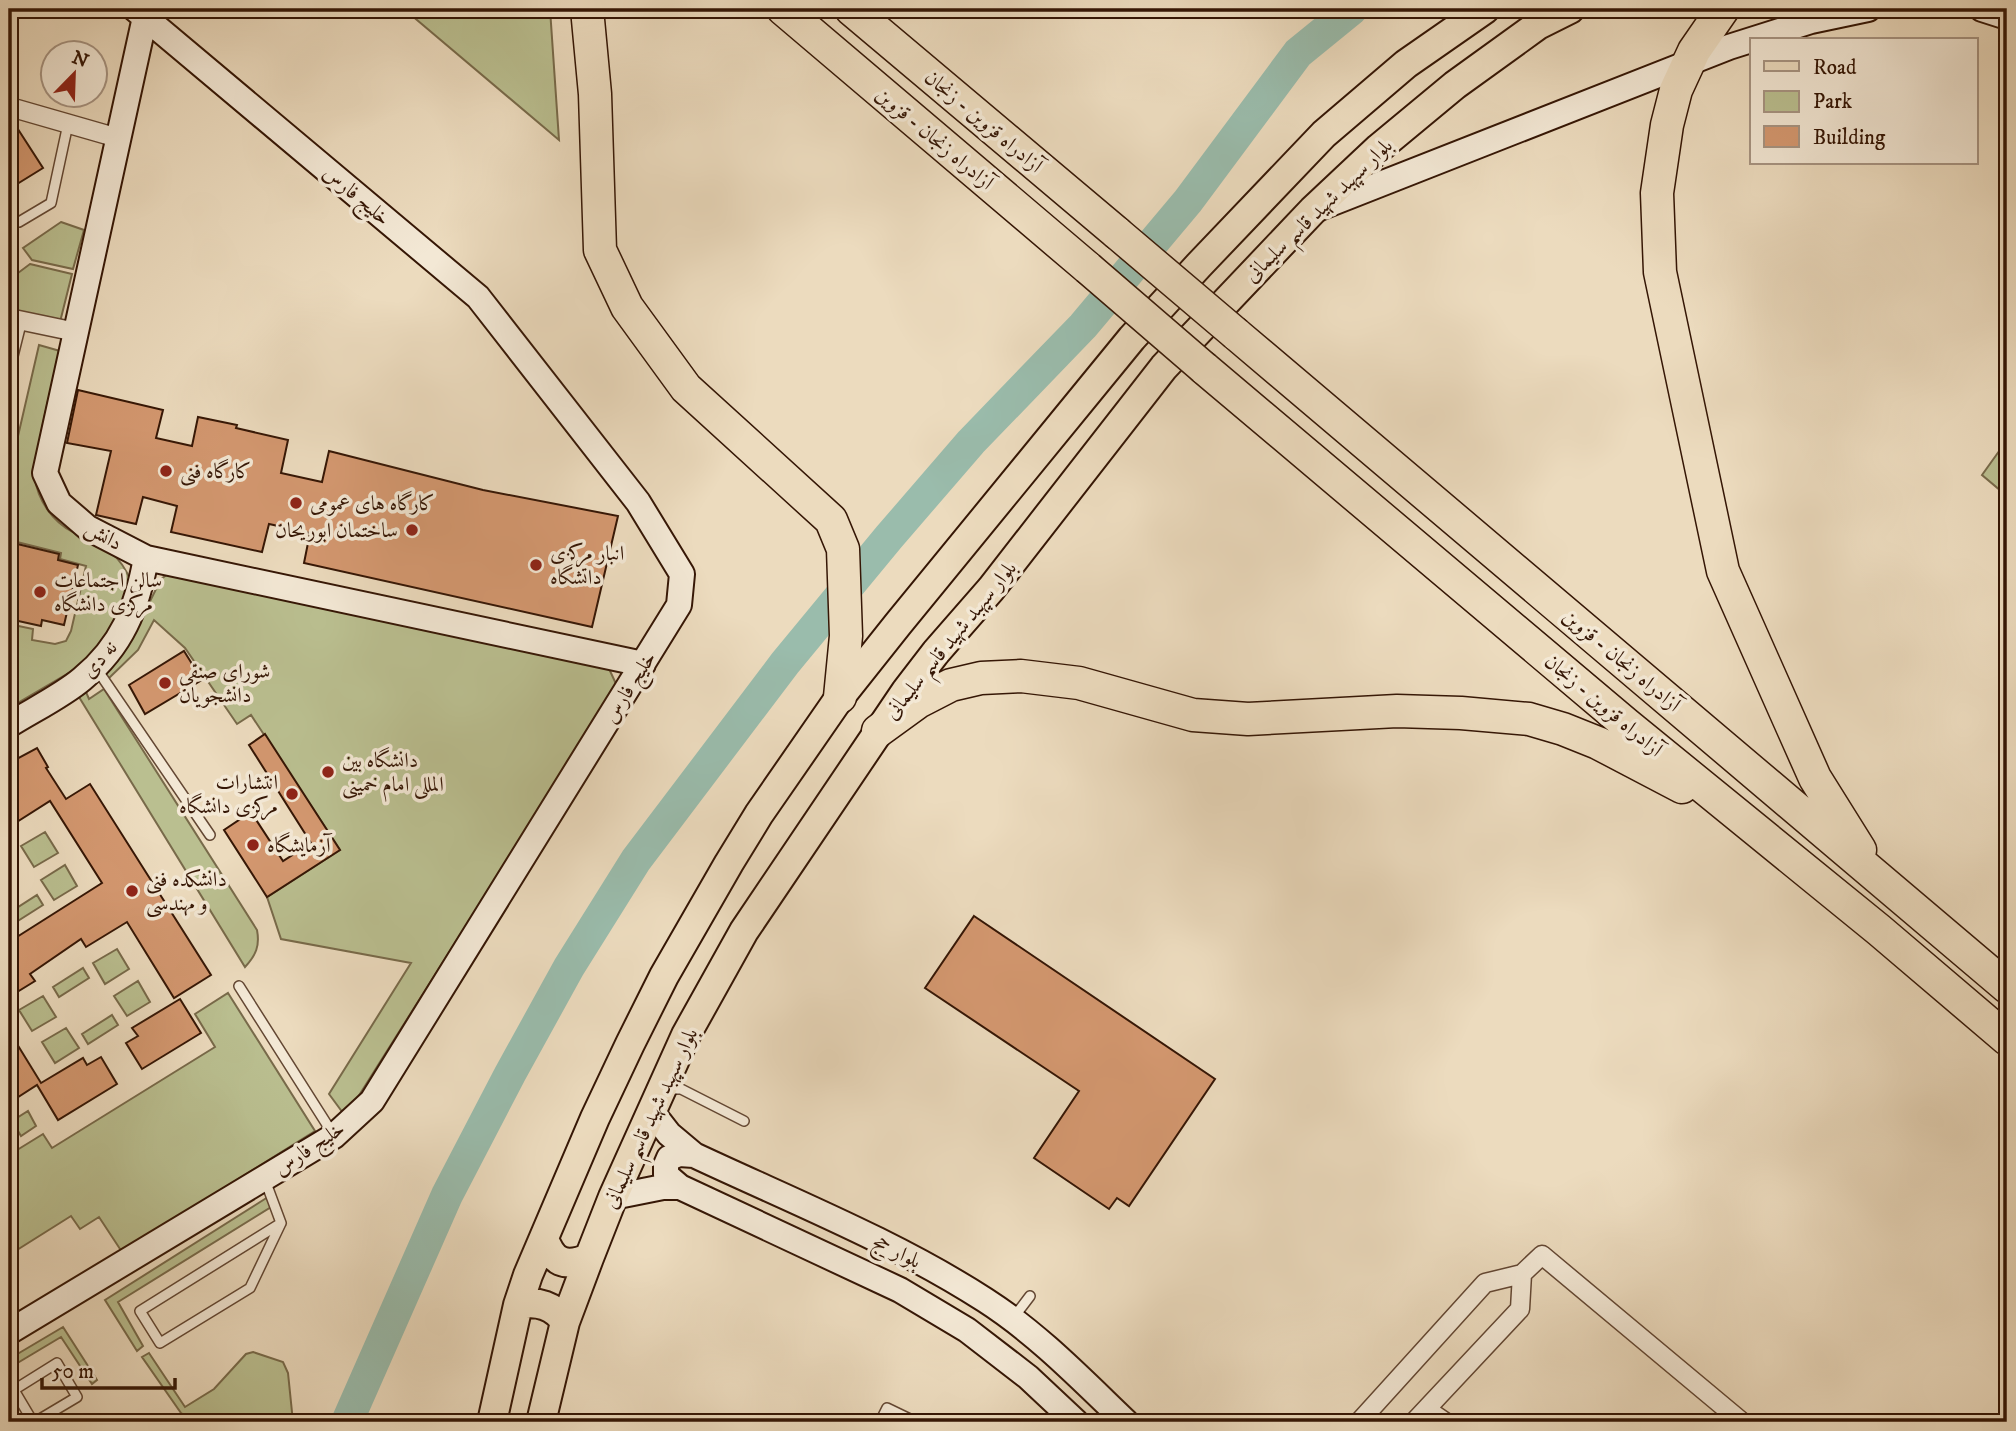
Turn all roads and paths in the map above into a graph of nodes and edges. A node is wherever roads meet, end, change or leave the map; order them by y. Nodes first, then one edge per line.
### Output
1 (587, 9) edge
2 (783, 9) edge
3 (851, 9) edge
4 (1485, 9) edge
5 (1570, 9) edge
6 (1723, 9) edge
7 (1868, 9) edge
8 (1982, 9) edge
9 (140, 13) edge
10 (2007, 17) edge
11 (1757, 38) edge
12 (1750, 40) edge
13 (9, 113) edge
14 (68, 124) junction
15 (118, 138) junction
16 (1313, 210) junction
17 (19, 222) dead end
18 (15, 319) edge
19 (76, 332) junction
20 (1236, 334) joint
21 (1204, 368) joint
22 (9, 372) edge
23 (146, 558) junction
24 (643, 664) junction
25 (95, 667) junction
26 (840, 697) junction
27 (9, 725) edge
28 (878, 731) junction
29 (1742, 819) junction
30 (210, 835) dead end
31 (1878, 877) junction
32 (239, 986) dead end
33 (2007, 987) edge
34 (2007, 1039) edge
35 (655, 1102) junction
36 (744, 1121) dead end
37 (334, 1136) junction
38 (694, 1155) junction
39 (265, 1178) junction
40 (680, 1187) junction
41 (612, 1196) junction
42 (281, 1223) junction
43 (544, 1239) junction
44 (589, 1258) junction
45 (1522, 1274) junction
46 (1030, 1296) dead end
47 (519, 1305) junction
48 (1012, 1319) junction
49 (565, 1322) junction
50 (9, 1332) edge
51 (11, 1391) edge
52 (1420, 1416) edge
53 (34, 1422) edge
54 (492, 1422) edge
55 (541, 1422) edge
56 (880, 1422) edge
57 (916, 1422) edge
58 (1076, 1422) edge
59 (1126, 1422) edge
60 (1359, 1422) edge
61 (1445, 1422) edge
62 (1742, 1422) edge

1 - 26 highway
2 - 21 highway, آزادراه زنجان - قزوین, bridge
3 - 20 highway, آزادراه قزوین - زنجان, bridge
4 - 26 main road, بلوار سپهبد شهید قاسم سلیمانی
5 - 16 main road, بلوار سپهبد شهید قاسم سلیمانی
6 - 31 highway
7 - 11 street
8 - 10 street
9 - 15 street, دانش
9 - 24 street, خلیج فارس
12 - 16 street
13 - 14 street
14 - 15 street
14 - 17 lane
15 - 19 street, دانش
16 - 28 main road, بلوار سپهبد شهید قاسم سلیمانی
18 - 19 street
18 - 22 lane
19 - 23 street, دانش
20 - 31 highway, آزادراه زنجان - قزوین
21 - 29 highway, آزادراه قزوین - زنجان
23 - 24 street, دانش
23 - 25 street, نه دی
24 - 37 street, خلیج فارس
25 - 27 street, نه دی
25 - 30 lane
26 - 43 main road, بلوار سپهبد شهید قاسم سلیمانی
28 - 29 highway
28 - 35 main road, بلوار سپهبد شهید قاسم سلیمانی
29 - 34 highway, آزادراه قزوین - زنجان
31 - 33 highway, آزادراه زنجان - قزوین
32 - 37 lane
35 - 36 lane
35 - 38 street, بلوار حج
35 - 41 main road, بلوار سپهبد شهید قاسم سلیمانی
37 - 39 street, خلیج فارس
38 - 40 street
38 - 48 street, بلوار حج
39 - 42 lane
39 - 50 street, خلیج فارس
40 - 41 street
40 - 58 street, بلوار حج
41 - 44 main road, بلوار سپهبد شهید قاسم سلیمانی
42 - 42 lane
43 - 44 main road
43 - 47 main road, بلوار سپهبد شهید قاسم سلیمانی
44 - 49 main road, بلوار سپهبد شهید قاسم سلیمانی
45 - 52 street
45 - 60 street
45 - 62 street
46 - 48 lane
47 - 49 main road
47 - 54 main road, بلوار سپهبد شهید قاسم سلیمانی
48 - 59 street, بلوار حج
49 - 55 main road, بلوار سپهبد شهید قاسم سلیمانی
51 - 53 lane
51 - 53 lane
52 - 61 street
56 - 57 lane

